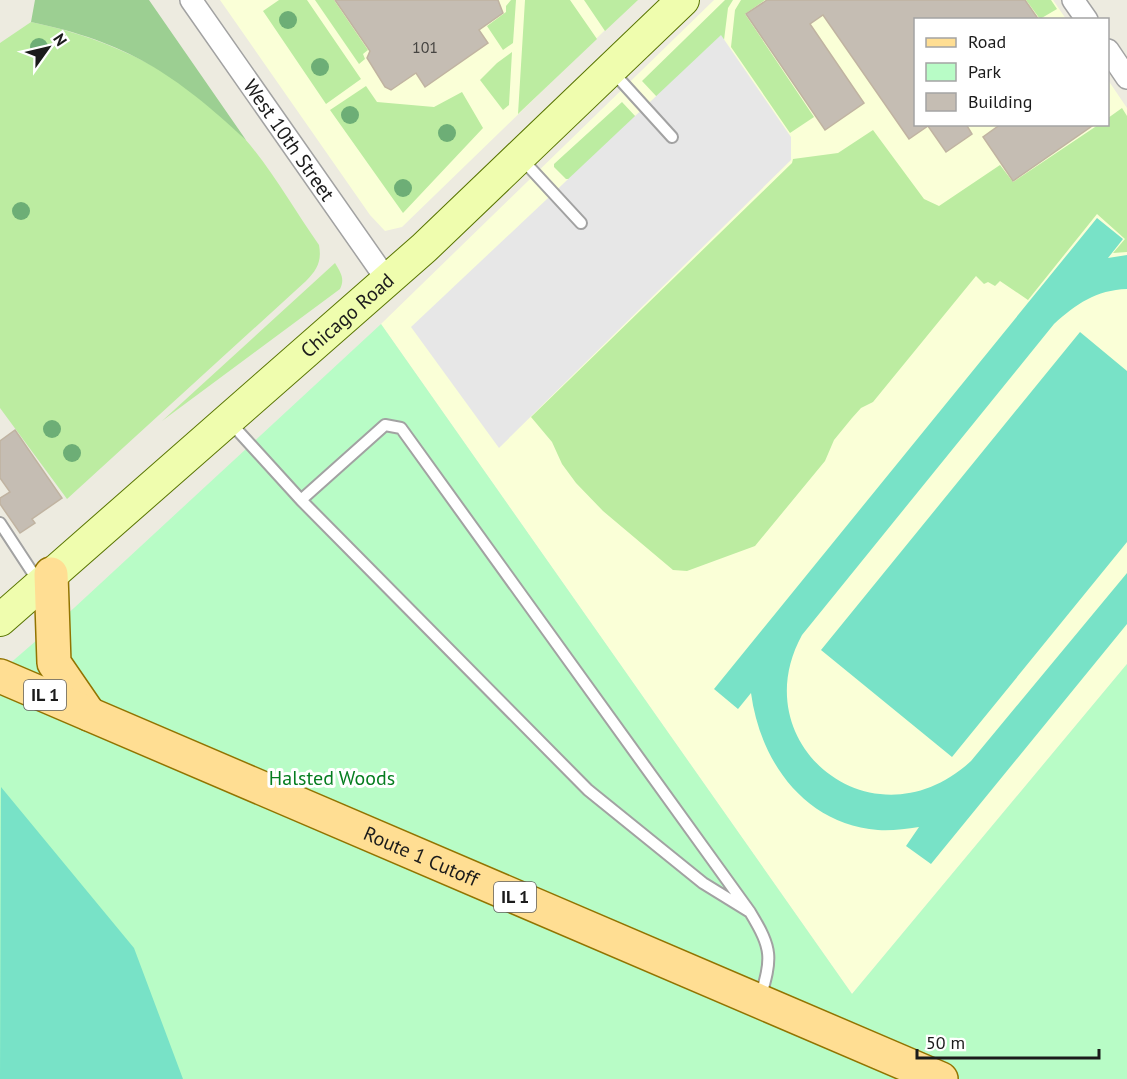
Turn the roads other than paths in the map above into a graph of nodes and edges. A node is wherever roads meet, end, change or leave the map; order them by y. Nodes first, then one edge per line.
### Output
1 (191, 0) edge
2 (683, 0) edge
3 (1073, 0) edge
4 (1086, 18) edge
5 (1109, 53) edge
6 (612, 71) junction
7 (1127, 78) edge
8 (672, 137) dead end
9 (520, 157) junction
10 (581, 223) dead end
11 (387, 280) junction
12 (228, 419) junction
13 (301, 500) junction
14 (0, 523) edge
15 (46, 579) junction
16 (0, 620) edge
17 (0, 676) edge
18 (89, 714) junction
19 (750, 912) junction
20 (759, 1001) junction
21 (942, 1079) edge

1 - 11 street, West 10th Street
2 - 6 street, Chicago Road
3 - 4 street
5 - 7 street
6 - 8 lane
6 - 9 street, Chicago Road
9 - 10 lane
9 - 11 street, Chicago Road
11 - 12 street, Chicago Road
12 - 13 lane
12 - 15 street, Chicago Road
13 - 19 lane
13 - 19 lane
14 - 15 lane
15 - 16 street, Chicago Road
15 - 18 main road
17 - 18 main road, Route 1 Cutoff / IL 1
18 - 20 main road, Route 1 Cutoff / IL 1
19 - 20 lane
20 - 21 main road, Route 1 Cutoff / IL 1

